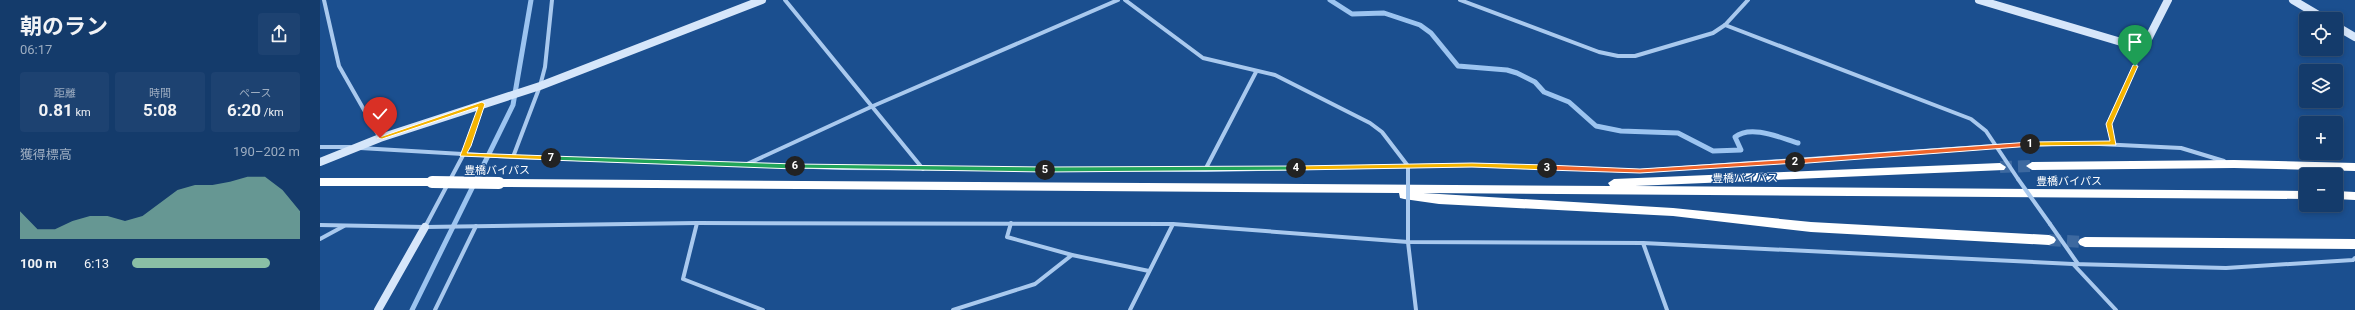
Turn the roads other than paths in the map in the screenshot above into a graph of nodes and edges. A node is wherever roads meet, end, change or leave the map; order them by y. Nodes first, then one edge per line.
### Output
1 (324, 0) edge
2 (552, 0) edge
3 (762, 0) edge
4 (785, 0) edge
5 (1118, 0) edge
6 (1125, 0) edge
7 (1460, 0) edge
8 (1748, 0) edge
9 (1979, 0) edge
10 (2168, 0) edge
11 (2292, 0) edge
12 (2313, 12) edge
13 (1725, 25) junction
14 (2343, 30) edge
15 (2355, 37) edge
16 (2138, 48) junction
17 (1256, 72) junction
18 (540, 86) junction
19 (482, 104) junction
20 (873, 106) junction
21 (380, 138) junction
22 (2113, 144) junction
23 (1994, 146) junction
24 (320, 147) edge
25 (355, 148) junction
26 (462, 154) junction
27 (513, 157) junction
28 (320, 162) edge
29 (745, 164) junction
30 (2234, 164) junction
31 (1408, 166) junction
32 (2032, 166) tunnel mouth
33 (2000, 167) tunnel mouth
34 (2355, 167) edge
35 (923, 170) junction
36 (1205, 170) junction
37 (320, 182) edge
38 (1355, 189) junction
39 (1485, 189) junction
40 (2299, 195) edge
41 (2343, 195) edge
42 (2355, 196) edge
43 (697, 223) junction
44 (1011, 223) junction
45 (1173, 224) junction
46 (320, 225) edge
47 (344, 226) junction
48 (476, 226) junction
49 (425, 227) junction
50 (320, 239) edge
51 (2049, 240) tunnel mouth
52 (1408, 242) junction
53 (2085, 242) tunnel mouth
54 (1643, 243) junction
55 (2355, 244) edge
56 (1072, 255) junction
57 (2355, 258) edge
58 (2076, 264) junction
59 (1149, 272) junction
60 (378, 310) edge
61 (435, 310) edge
62 (763, 310) edge
63 (953, 310) edge
64 (1130, 310) edge
65 (1416, 310) edge
66 (1667, 310) edge
67 (2116, 310) edge

1 - 21 street
2 - 18 street
3 - 18 street
4 - 20 street
5 - 20 street
6 - 17 street
7 - 13 street
8 - 13 street
9 - 16 street
10 - 16 street
11 - 12 street
13 - 23 street
14 - 15 street
16 - 22 street
17 - 31 street
17 - 36 street
18 - 19 street
18 - 27 street
19 - 21 street
19 - 26 street
20 - 29 street
20 - 35 street
21 - 25 street
22 - 23 street
22 - 30 street
23 - 31 street
23 - 58 street, bridge
24 - 25 street
25 - 26 street
25 - 28 street
26 - 27 street
26 - 49 street
27 - 29 street
29 - 35 street
30 - 32 highway
30 - 34 highway
31 - 36 street
31 - 52 street, bridge
33 - 39 highway
35 - 36 street
37 - 38 highway, 豊橋バイパス, bridge
38 - 39 highway, 豊橋バイパス
38 - 51 highway
39 - 40 highway, 豊橋バイパス
41 - 42 highway
43 - 44 street
43 - 48 street
43 - 62 street
44 - 45 street
44 - 56 street
45 - 52 street
45 - 59 street
46 - 47 street
47 - 49 street
47 - 50 street
48 - 49 street
48 - 61 street
49 - 60 street
52 - 54 street
52 - 65 street
53 - 55 highway
54 - 58 street
54 - 66 street
56 - 59 street
56 - 63 street
57 - 58 street
58 - 67 street
59 - 64 street

